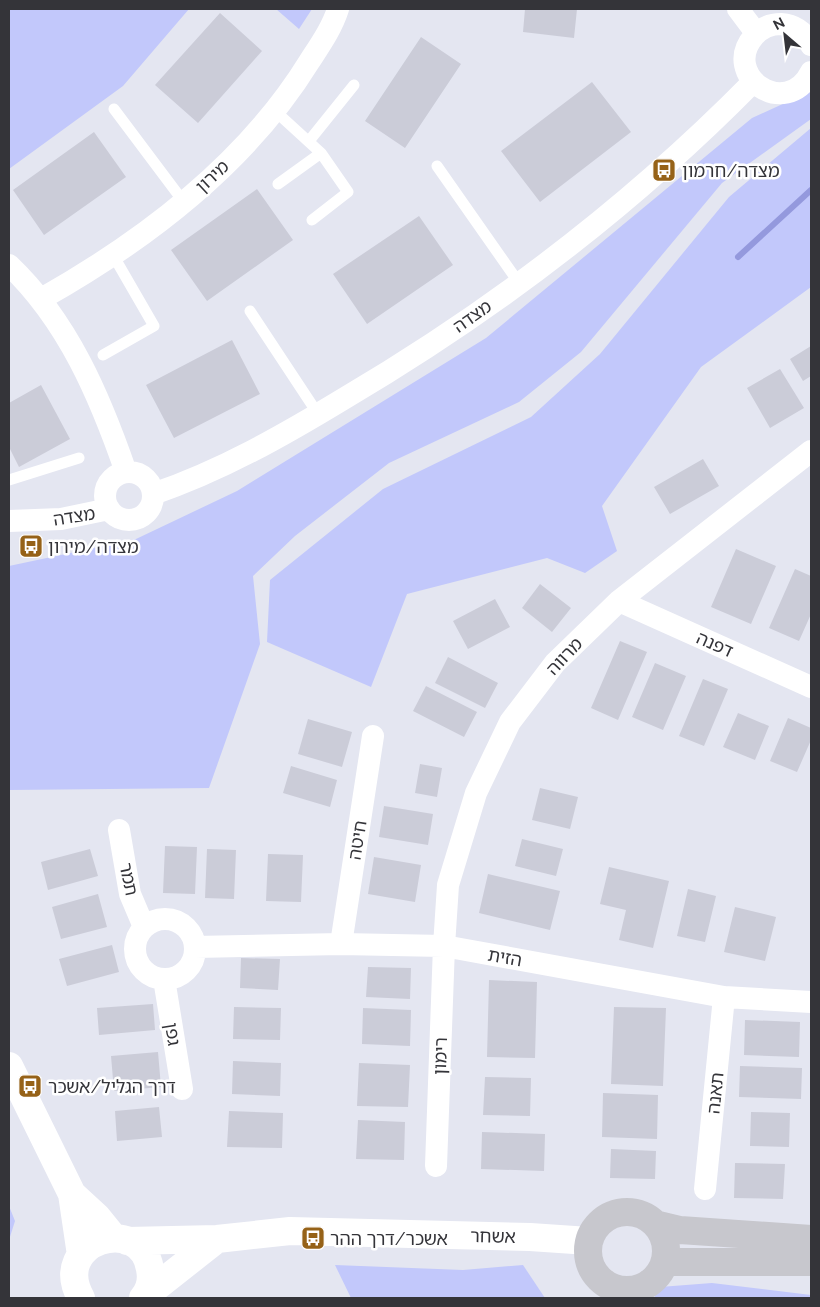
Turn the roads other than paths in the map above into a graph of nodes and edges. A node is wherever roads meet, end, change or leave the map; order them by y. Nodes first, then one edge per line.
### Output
1 (338, 9) edge
2 (738, 9) edge
3 (756, 33) junction
4 (808, 33) edge
5 (811, 72) edge
6 (753, 82) junction
7 (354, 85) dead end
8 (114, 108) dead end
9 (274, 110) junction
10 (309, 141) junction
11 (321, 153) junction
12 (437, 166) dead end
13 (278, 184) dead end
14 (183, 201) junction
15 (312, 220) dead end
16 (112, 255) junction
17 (9, 265) edge
18 (519, 283) junction
19 (41, 298) junction
20 (250, 311) dead end
21 (103, 356) dead end
22 (318, 414) junction
23 (811, 451) edge
24 (79, 458) dead end
25 (126, 472) junction
26 (9, 480) edge
27 (153, 494) junction
28 (109, 509) junction
29 (9, 521) edge
30 (619, 601) junction
31 (811, 687) edge
32 (373, 736) dead end
33 (120, 830) dead end
34 (144, 927) junction
35 (341, 944) junction
36 (444, 946) junction
37 (195, 947) junction
38 (164, 979) junction
39 (724, 997) junction
40 (811, 1002) edge
41 (9, 1066) edge
42 (182, 1089) dead end
43 (436, 1166) dead end
44 (705, 1189) dead end
45 (72, 1194) junction
46 (655, 1224) junction
47 (120, 1239) junction
48 (217, 1239) junction
49 (811, 1239) edge
50 (589, 1241) junction
51 (665, 1262) junction
52 (811, 1262) edge
53 (74, 1282) edge
54 (622, 1294) edge
55 (145, 1296) edge

1 - 9 street, מירון
2 - 3 street
3 - 4 street
3 - 6 street
5 - 6 street
6 - 18 street, מצדה
7 - 10 lane
8 - 14 lane
9 - 10 lane
9 - 14 street, מירון
10 - 11 lane
11 - 13 lane
11 - 15 lane
12 - 18 lane
14 - 16 street, מירון
16 - 19 street, מירון
16 - 21 lane
17 - 19 street
18 - 22 street, מצדה
19 - 25 street
20 - 22 lane
22 - 27 street, מצדה
23 - 30 street, מרווה
24 - 26 lane
25 - 27 street
25 - 28 street
27 - 28 street
28 - 29 street, מצדה
30 - 31 street, דפנה
30 - 36 street, מרווה
32 - 35 street, חיטה
33 - 34 street, תמר
34 - 37 street
34 - 38 street
35 - 36 street, הזית
35 - 37 street, הזית
36 - 39 street, הזית
36 - 43 street, רימון
37 - 38 street
38 - 42 street, גפן
39 - 40 street, הזית
39 - 44 street, תאנה
41 - 45 street
45 - 47 street
45 - 53 street
46 - 49 main road
46 - 50 main road
46 - 51 main road
47 - 48 street, אשחר
47 - 53 street, אשחר
47 - 55 street
48 - 50 street, אשחר
48 - 55 street
50 - 54 main road
51 - 52 main road
51 - 54 main road

